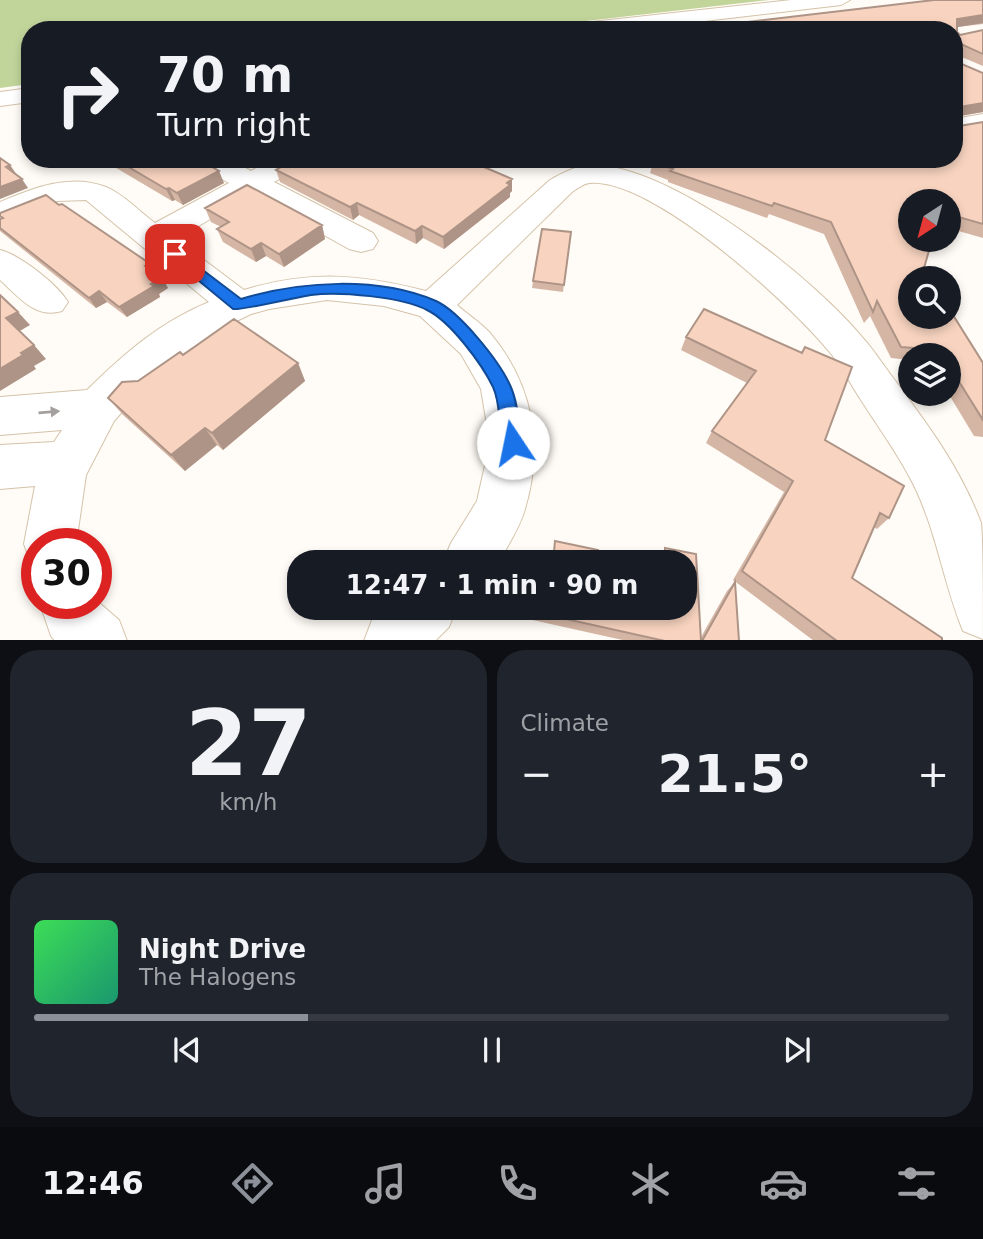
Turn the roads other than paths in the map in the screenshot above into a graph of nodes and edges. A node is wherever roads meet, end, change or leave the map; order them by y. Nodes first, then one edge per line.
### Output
1 (841, 0) edge
2 (653, 21) edge
3 (21, 96) edge
4 (0, 99) edge
5 (983, 122) edge
6 (963, 125) edge
7 (223, 168) edge
8 (278, 168) edge
9 (251, 183) junction
10 (0, 214) edge
11 (154, 237) junction
12 (361, 242) dead end
13 (0, 261) edge
14 (49, 302) dead end
15 (238, 305) junction
16 (433, 306) junction
17 (98, 408) junction
18 (0, 416) edge
19 (67, 463) junction
20 (0, 467) edge
21 (53, 528) edge
22 (477, 550) edge
23 (983, 611) edge
24 (415, 620) edge
25 (393, 640) edge

1 - 2 street
3 - 4 street
5 - 6 street
7 - 9 street
8 - 9 street
9 - 11 street
9 - 12 street
10 - 11 street
11 - 15 street
13 - 14 street
15 - 16 street
15 - 17 street
16 - 22 street
16 - 23 street
18 -> 17 street
17 - 19 street
19 - 20 street
19 - 21 street
24 - 25 street

